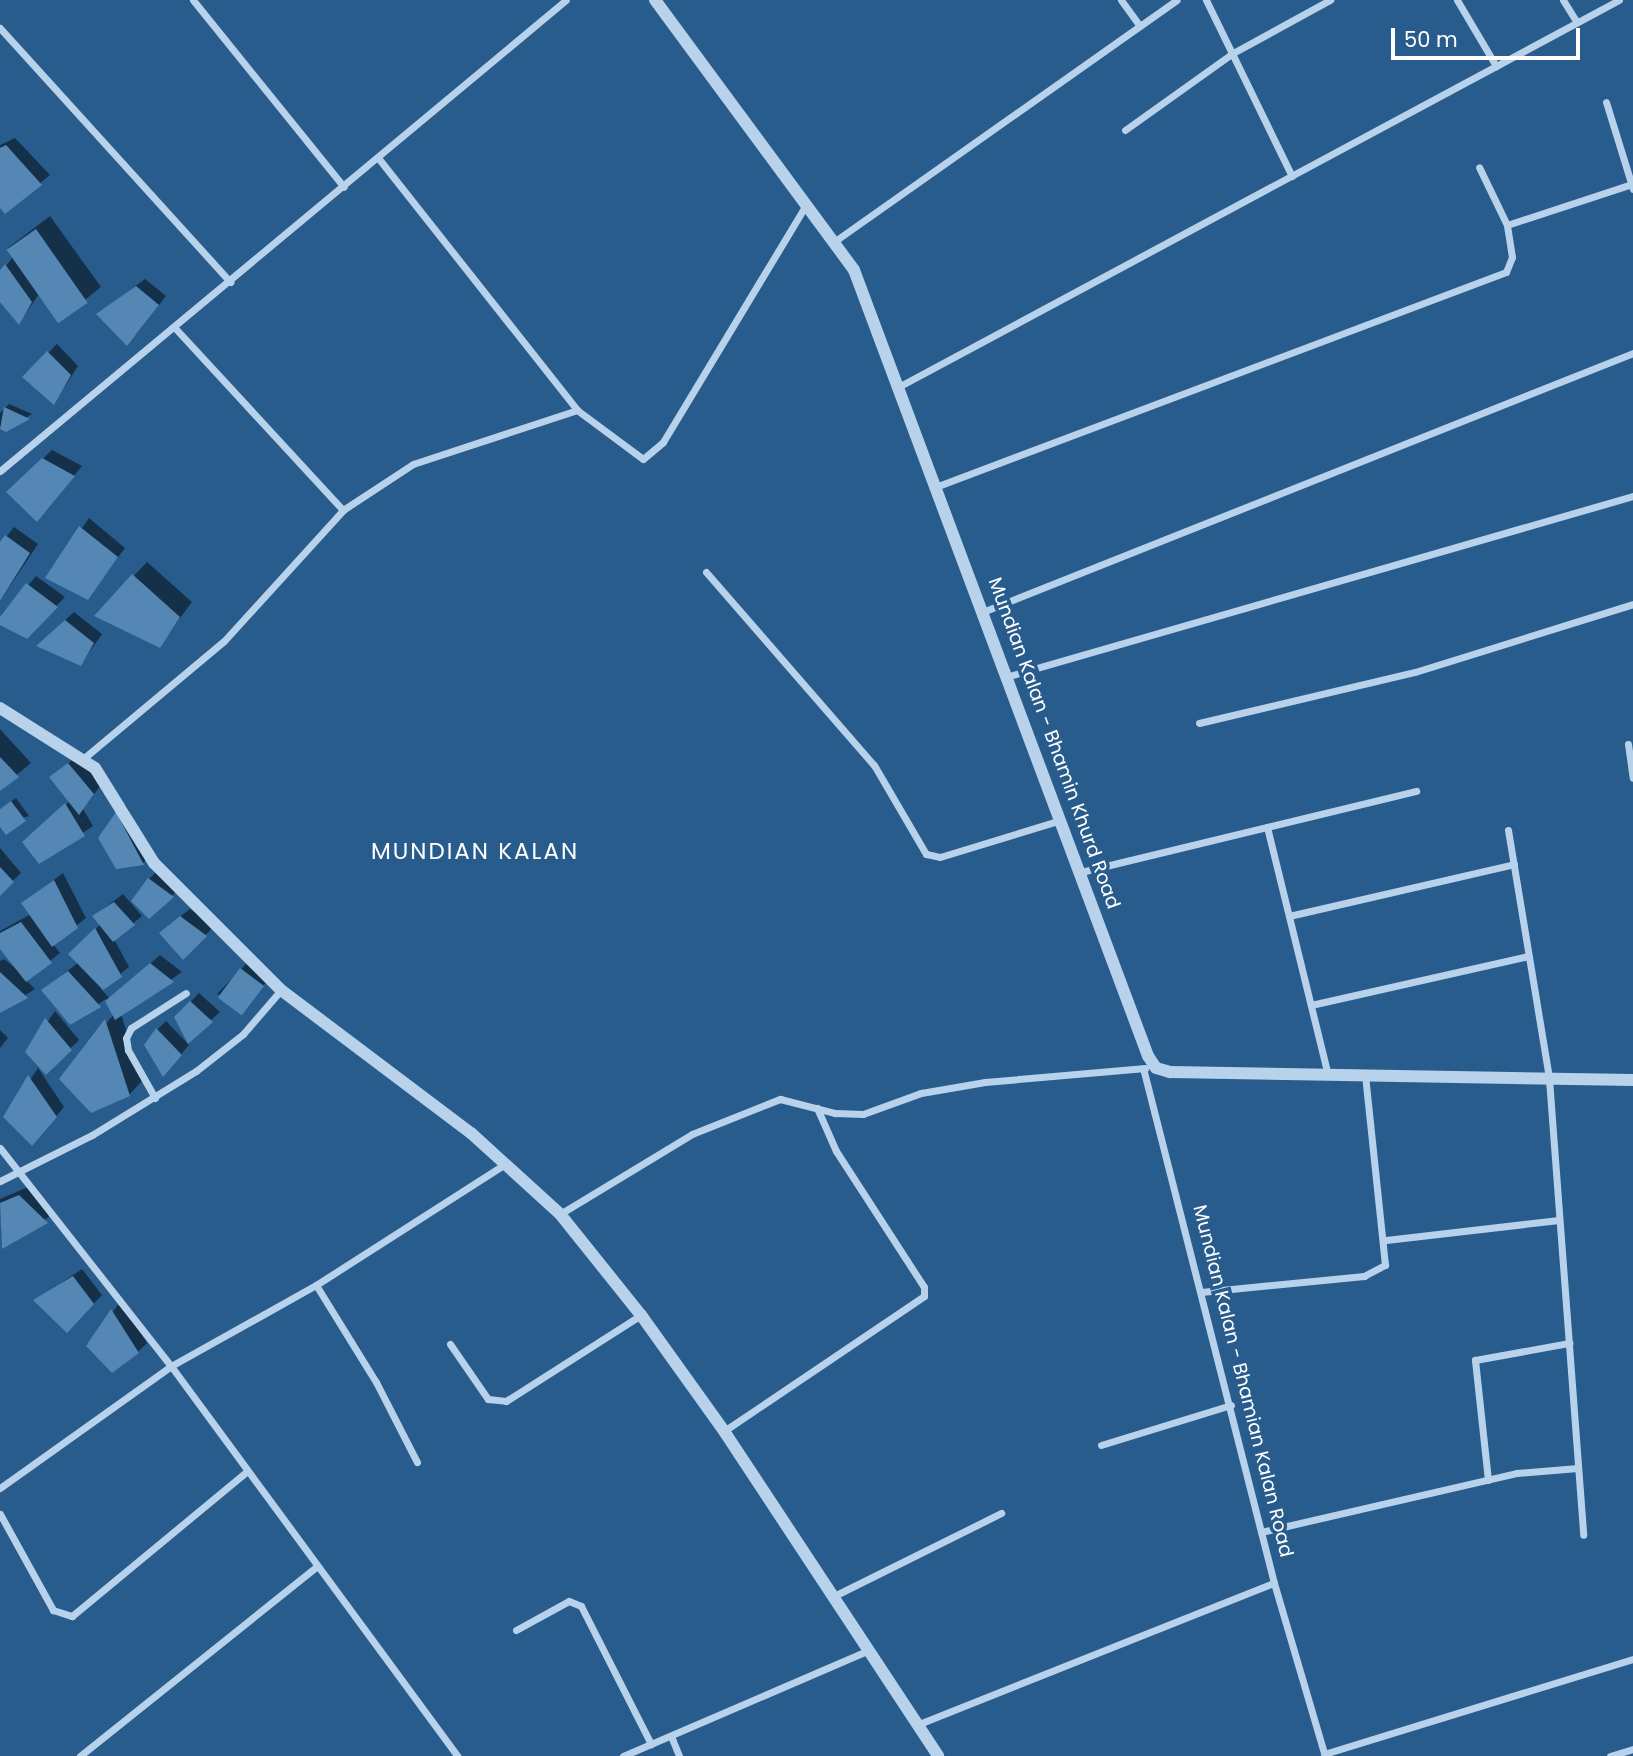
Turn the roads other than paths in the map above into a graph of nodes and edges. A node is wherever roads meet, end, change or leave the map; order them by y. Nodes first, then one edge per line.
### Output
1 (193, 0) edge
2 (566, 0) edge
3 (655, 0) edge
4 (1121, 0) edge
5 (1177, 0) edge
6 (1206, 0) edge
7 (1330, 0) edge
8 (1457, 0) edge
9 (1563, 0) edge
10 (1619, 0) edge
11 (1577, 22) junction
12 (1140, 26) junction
13 (0, 29) edge
14 (1233, 53) junction
15 (1496, 66) junction
16 (1606, 102) dead end
17 (1125, 130) dead end
18 (379, 159) junction
19 (1479, 167) dead end
20 (1292, 176) junction
21 (344, 187) junction
22 (1632, 187) edge
23 (807, 204) junction
24 (1507, 225) junction
25 (835, 241) junction
26 (230, 282) junction
27 (175, 328) junction
28 (1633, 353) edge
29 (900, 386) junction
30 (578, 410) junction
31 (0, 471) edge
32 (938, 486) junction
33 (1633, 496) edge
34 (343, 510) junction
35 (706, 572) dead end
36 (1633, 604) edge
37 (985, 611) junction
38 (1009, 676) junction
39 (0, 708) edge
40 (1199, 723) dead end
41 (1628, 744) dead end
42 (84, 758) junction
43 (1633, 778) edge
44 (1416, 792) dead end
45 (1061, 819) junction
46 (1267, 827) junction
47 (1508, 830) dead end
48 (1514, 864) junction
49 (1081, 872) junction
50 (1289, 916) junction
51 (1529, 956) junction
52 (281, 990) junction
53 (186, 993) dead end
54 (1311, 1005) junction
55 (1143, 1068) junction
56 (1156, 1068) junction
57 (1328, 1075) junction
58 (1365, 1076) junction
59 (1549, 1079) junction
60 (1633, 1080) edge
61 (155, 1098) junction
62 (817, 1108) junction
63 (0, 1149) edge
64 (507, 1163) junction
65 (19, 1173) junction
66 (0, 1181) edge
67 (560, 1214) junction
68 (1559, 1220) junction
69 (1385, 1240) junction
70 (316, 1285) junction
71 (1201, 1292) junction
72 (641, 1315) junction
73 (1569, 1343) junction
74 (450, 1344) dead end
75 (171, 1366) junction
76 (1231, 1405) junction
77 (724, 1431) junction
78 (1101, 1445) dead end
79 (417, 1462) dead end
80 (1578, 1468) junction
81 (246, 1472) junction
82 (1488, 1480) junction
83 (0, 1488) edge
84 (1002, 1513) dead end
85 (0, 1514) edge
86 (1261, 1531) junction
87 (1583, 1535) dead end
88 (316, 1567) junction
89 (1274, 1583) junction
90 (832, 1597) junction
91 (516, 1630) dead end
92 (869, 1650) junction
93 (1633, 1659) edge
94 (919, 1724) junction
95 (671, 1736) junction
96 (651, 1744) junction
97 (1633, 1749) edge
98 (1325, 1755) edge
99 (80, 1756) edge
100 (457, 1756) edge
101 (623, 1756) edge
102 (679, 1756) edge
103 (938, 1756) edge
104 (1610, 1756) edge

1 - 21 street
2 - 18 street
3 - 23 street, Mundian Kalan - Bhamin Khurd Road
4 - 12 street
5 - 12 street
6 - 14 street
7 - 14 street
8 - 15 street
9 - 11 street
10 - 11 street
11 - 15 street
12 - 25 street
13 - 26 street
14 - 17 street
14 - 20 street
15 - 20 street
16 - 22 street
18 - 21 street
18 - 30 street
19 - 24 street
20 - 29 street
21 - 26 street
22 - 24 street
23 - 25 street, Mundian Kalan - Bhamin Khurd Road
23 - 30 street
24 - 32 street
25 - 29 street, Mundian Kalan - Bhamin Khurd Road
26 - 27 street
27 - 31 street
27 - 34 street
28 - 37 street
29 - 32 street, Mundian Kalan - Bhamin Khurd Road
30 - 34 street
32 - 37 street, Mundian Kalan - Bhamin Khurd Road
33 - 38 street
34 - 42 street
35 - 45 street
36 - 40 street
37 - 38 street, Mundian Kalan - Bhamin Khurd Road
38 - 45 street, Mundian Kalan - Bhamin Khurd Road
39 - 42 street
41 - 43 street
42 - 52 street
44 - 46 street
45 - 49 street, Mundian Kalan - Bhamin Khurd Road
46 - 49 street
46 - 50 street
47 - 48 street
48 - 50 street
48 - 51 street
49 - 56 street, Mundian Kalan - Bhamin Khurd Road
50 - 54 street
51 - 54 street
51 - 59 street
52 - 61 street
52 - 64 street
53 - 61 street
54 - 57 street
55 - 56 street
55 - 62 street
55 - 71 street, Mundian Kalan - Bhamian Kalan Road
56 - 57 street
57 - 58 street
58 - 59 street
58 - 69 street
59 - 60 street
59 - 68 street
61 - 65 street
62 - 67 street
62 - 77 street
63 - 65 street
64 - 67 street
64 - 70 street
65 - 66 street
65 - 75 street
67 - 72 street
68 - 69 street
68 - 73 street
69 - 71 street
70 - 75 street
70 - 79 street
71 - 76 street, Mundian Kalan - Bhamian Kalan Road
72 - 74 street
72 - 77 street
73 - 80 street
73 - 82 street
75 - 81 street
75 - 83 street
76 - 78 street
76 - 86 street, Mundian Kalan - Bhamian Kalan Road
77 - 90 street
80 - 82 street
80 - 87 street
81 - 85 street
81 - 88 street
82 - 86 street
84 - 90 street
86 - 89 street, Mundian Kalan - Bhamian Kalan Road
88 - 99 street
88 - 100 street
89 - 94 street, Mundian Kalan - Bhamian Kalan Road
89 - 98 street
90 - 92 street
91 - 96 street
92 - 94 street
92 - 95 street
93 - 98 street
94 - 103 street
95 - 96 street
95 - 102 street
96 - 101 street
97 - 104 street

